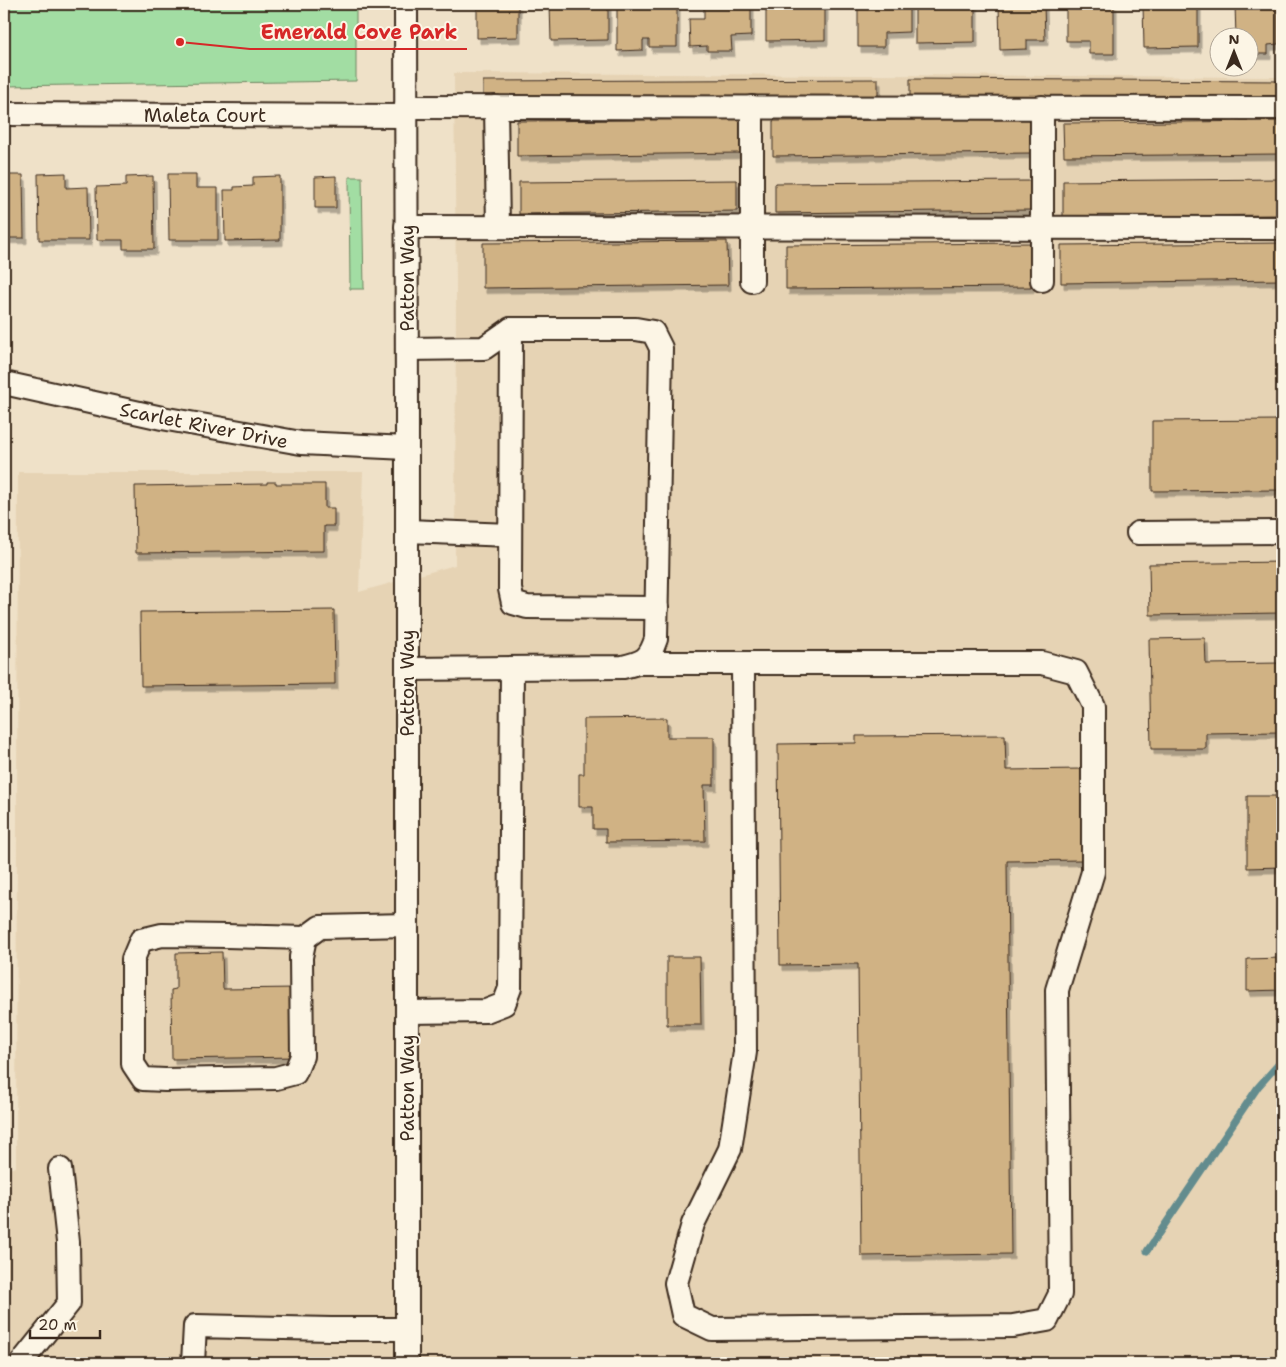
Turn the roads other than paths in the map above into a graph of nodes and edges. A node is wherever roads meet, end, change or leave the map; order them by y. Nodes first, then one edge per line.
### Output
1 (406, 4) edge
2 (496, 107) junction
3 (752, 107) junction
4 (1042, 107) junction
5 (1282, 108) edge
6 (406, 111) junction
7 (4, 114) edge
8 (406, 227) junction
9 (498, 227) junction
10 (752, 227) junction
11 (1042, 227) junction
12 (1282, 228) edge
13 (1042, 280) dead end
14 (752, 281) dead end
15 (511, 329) junction
16 (407, 349) junction
17 (4, 383) edge
18 (407, 448) junction
19 (407, 531) junction
20 (1282, 532) edge
21 (1138, 533) dead end
22 (510, 535) junction
23 (657, 608) junction
24 (640, 663) junction
25 (743, 664) junction
26 (512, 668) junction
27 (407, 669) junction
28 (407, 925) junction
29 (305, 938) junction
30 (407, 1012) junction
31 (60, 1169) dead end
32 (407, 1329) junction
33 (20, 1363) edge
34 (193, 1363) edge
35 (407, 1363) edge

1 - 6 street, Patton Way
2 - 3 street, Maleta Court
2 - 6 street, Maleta Court
2 - 9 street
3 - 4 street, Maleta Court
3 - 10 street
4 - 5 street, Maleta Court
4 - 11 street
6 - 7 street, Maleta Court
6 - 8 street, Patton Way
8 - 9 street
8 - 16 street, Patton Way
9 - 10 street
10 - 11 street
10 - 14 street
11 - 12 street
11 - 13 street
15 - 16 street
15 - 22 street
15 - 23 street
16 - 18 street, Patton Way
17 - 18 street, Scarlet River Drive
18 - 19 street, Patton Way
19 - 22 street
19 - 27 street, Patton Way
20 - 21 street
22 - 23 street
23 - 24 street
24 - 25 street
24 - 26 street
25 - 25 street
26 - 27 street
26 - 30 street
27 - 28 street, Patton Way
28 - 29 street
28 - 30 street, Patton Way
29 - 29 street
30 - 32 street, Patton Way
31 - 33 street
32 - 34 street
32 - 35 street, Patton Way

